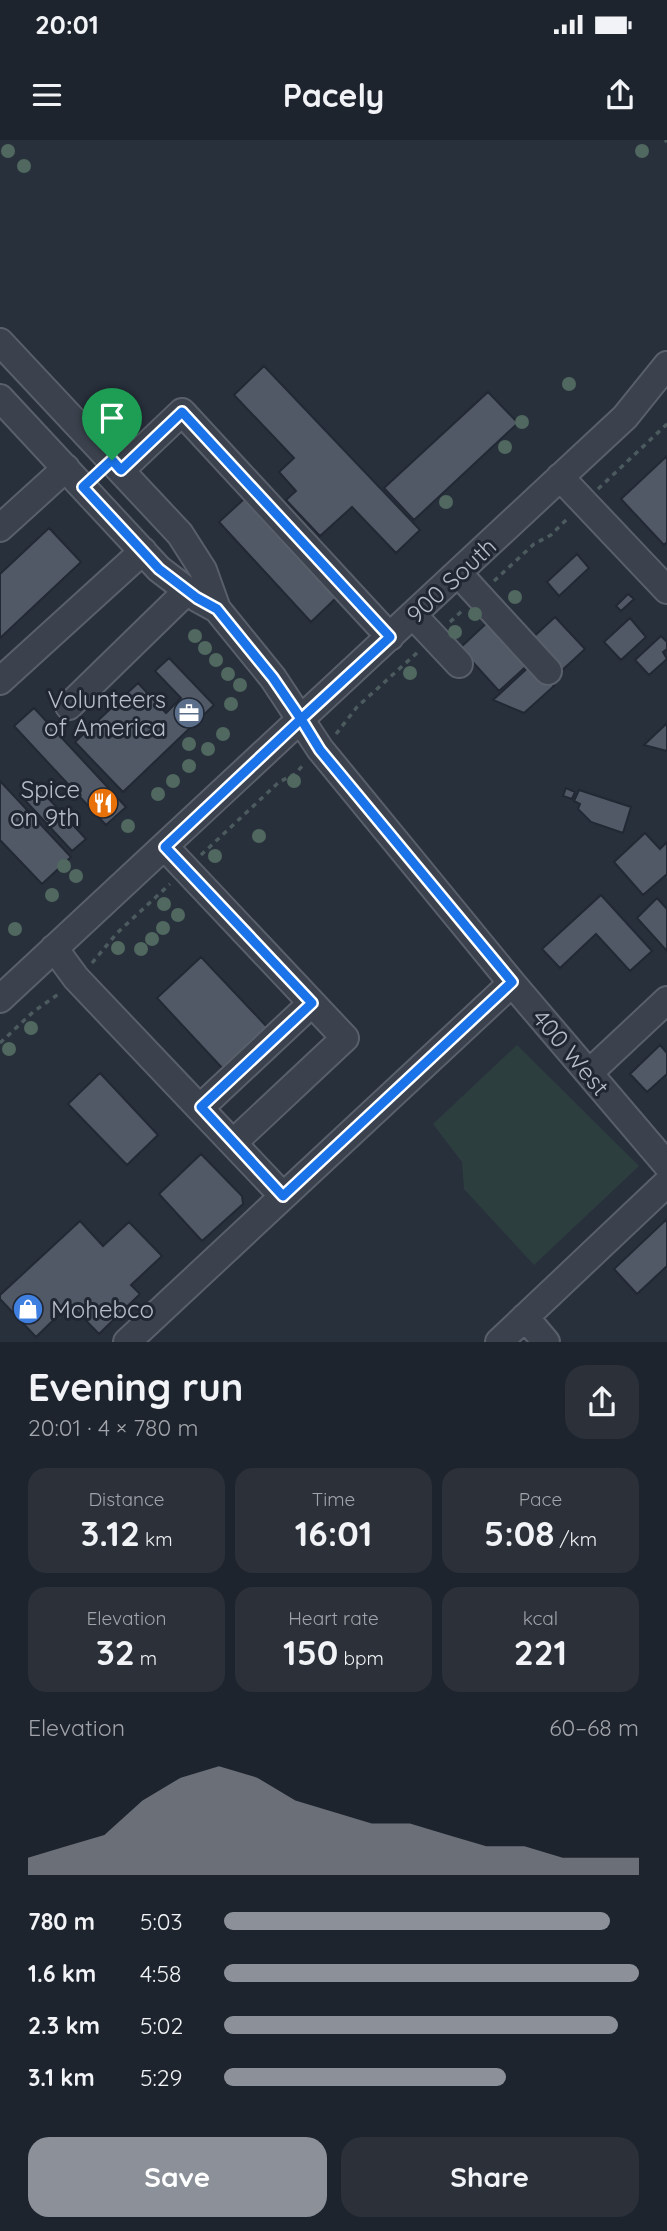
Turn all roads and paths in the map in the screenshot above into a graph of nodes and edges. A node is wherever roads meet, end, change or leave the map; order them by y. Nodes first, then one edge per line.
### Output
1 (0, 342) edge
2 (667, 365) edge
3 (667, 378) edge
4 (667, 392) edge
5 (0, 398) edge
6 (625, 417) junction
7 (667, 424) edge
8 (116, 465) junction
9 (74, 477) junction
10 (560, 477) junction
11 (593, 494) dead end
12 (0, 528) edge
13 (143, 551) junction
14 (458, 573) junction
15 (667, 590) edge
16 (187, 591) junction
17 (217, 609) junction
18 (413, 615) junction
19 (390, 637) junction
20 (459, 664) dead end
21 (548, 671) dead end
22 (0, 681) edge
23 (69, 706) dead end
24 (301, 719) junction
25 (165, 847) junction
26 (54, 948) junction
27 (512, 982) junction
28 (68, 986) dead end
29 (0, 999) edge
30 (667, 1000) edge
31 (312, 1003) junction
32 (0, 1043) edge
33 (589, 1073) junction
34 (201, 1107) junction
35 (233, 1143) junction
36 (667, 1165) edge
37 (667, 1183) edge
38 (283, 1196) junction
39 (525, 1317) junction
40 (127, 1342) edge
41 (499, 1342) edge
42 (546, 1342) edge

1 - 8 street, 400 West
2 - 6 street, 900 South
3 - 6 street
4 - 6 street, 900 South
5 - 9 street, 400 West
6 - 10 street, 900 South
7 - 11 path
8 - 9 street
8 - 17 street, 400 West
8 - 19 street
9 - 12 street
9 - 13 street, 400 West
10 - 14 street, 900 South
10 - 15 street
13 - 16 street, 400 West
13 - 22 street
14 - 18 street, 900 South
14 - 21 street
16 - 17 street, 400 West
16 - 23 street
17 - 24 street, 400 West
18 - 19 street, 900 South
18 - 20 street
19 - 24 street, 900 South
24 - 25 street, 900 South
24 - 27 street, 400 West
25 - 26 street, 900 South
25 - 31 street
26 - 29 street, 900 South
26 - 34 street
27 - 33 street, 400 West
27 - 38 street
28 - 32 path
30 - 33 street
31 - 34 street
31 - 35 street
33 - 36 street, 400 West
34 - 35 street
35 - 38 street
37 - 39 street
38 - 40 street
39 - 41 street
39 - 42 street

